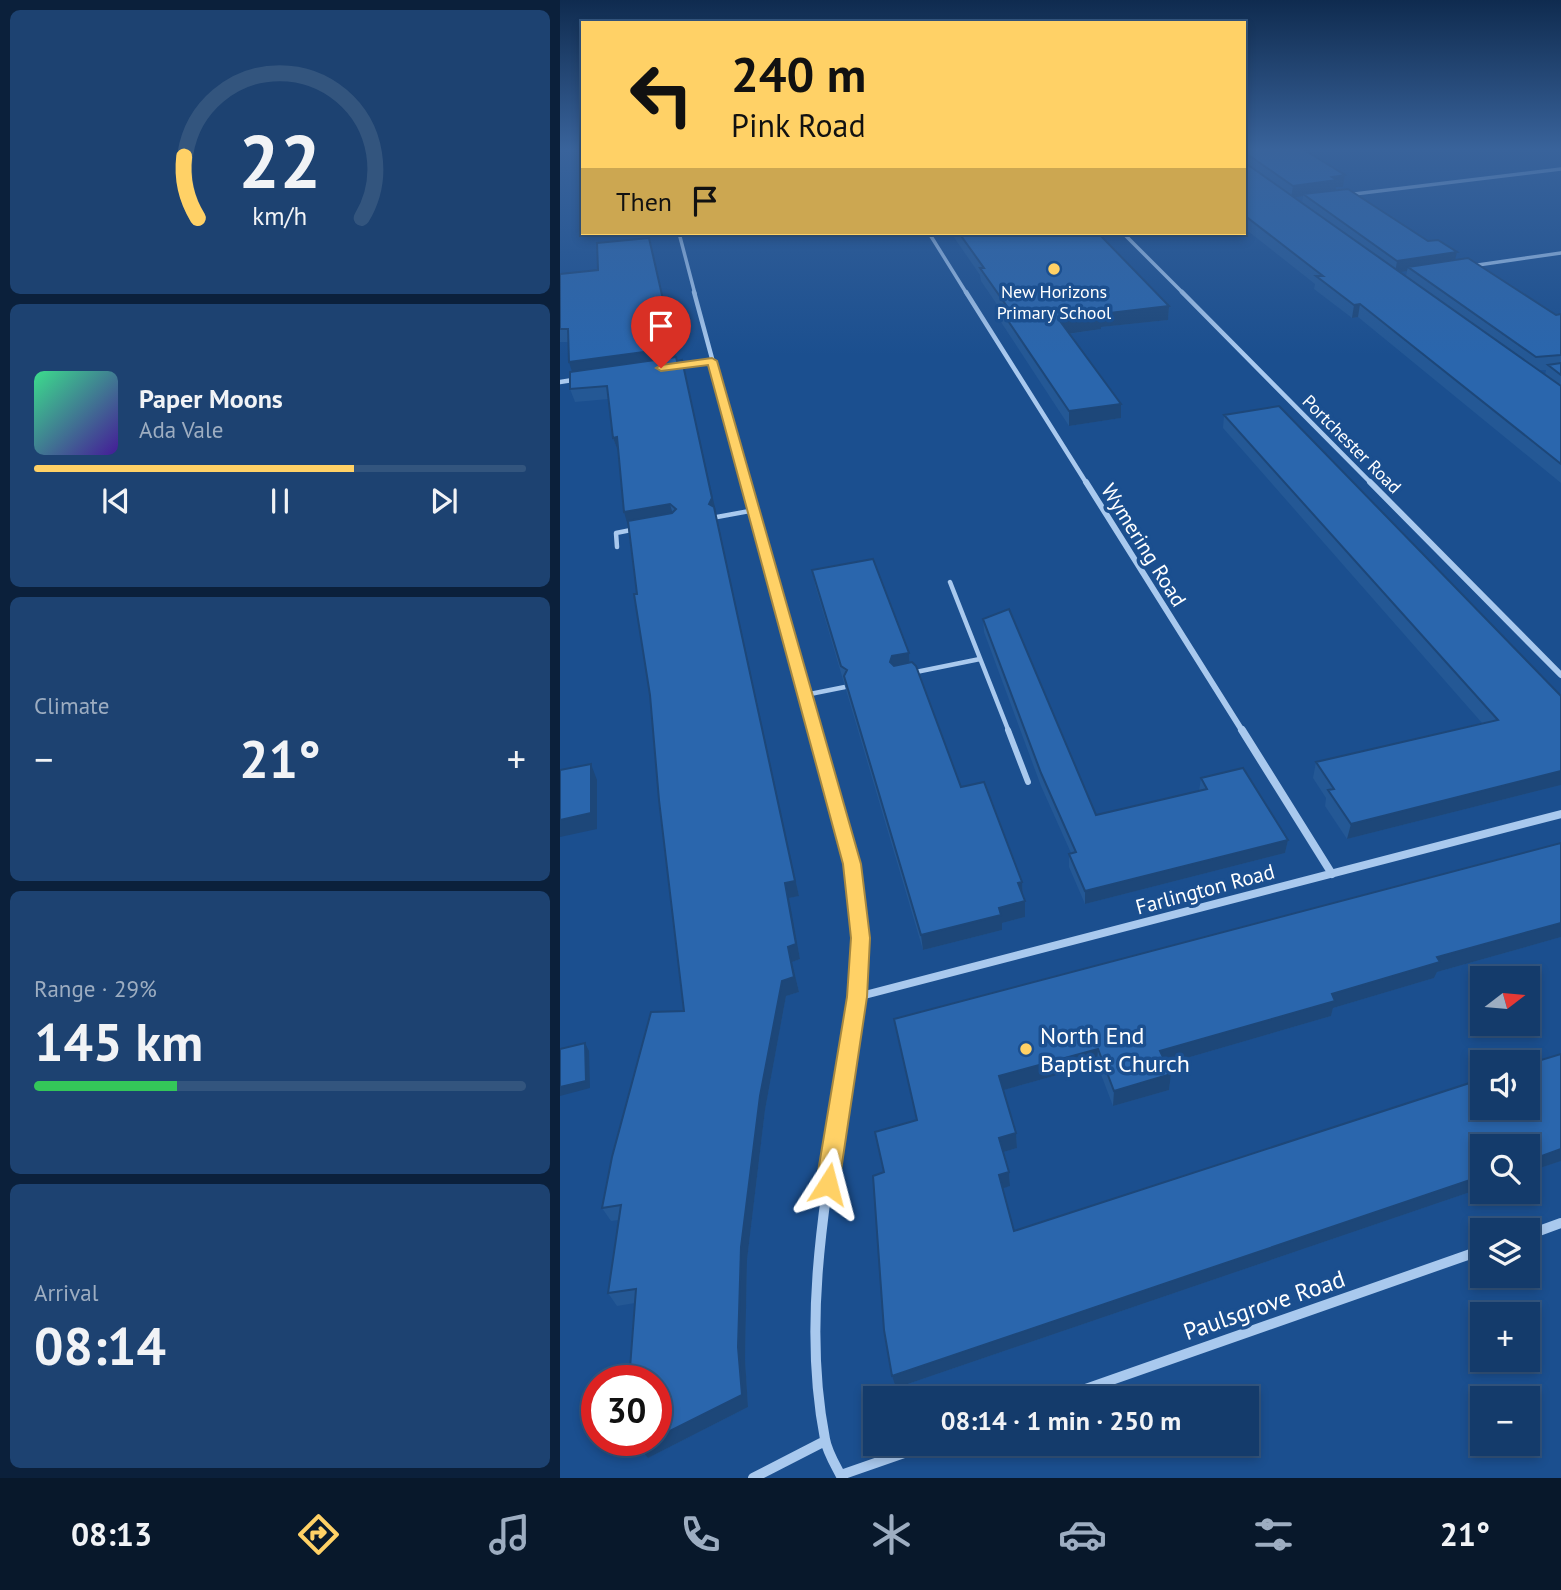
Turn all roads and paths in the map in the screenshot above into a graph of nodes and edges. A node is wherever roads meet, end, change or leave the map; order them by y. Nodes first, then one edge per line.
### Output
1 (680, 235) edge
2 (930, 235) edge
3 (1126, 235) edge
4 (1561, 254) edge
5 (1458, 268) edge
6 (712, 361) junction
7 (670, 367) edge
8 (588, 378) edge
9 (560, 382) edge
10 (755, 510) junction
11 (717, 517) edge
12 (639, 529) edge
13 (617, 547) dead end
14 (950, 582) dead end
15 (980, 659) junction
16 (908, 673) edge
17 (1561, 675) edge
18 (845, 687) edge
19 (805, 695) junction
20 (1028, 782) dead end
21 (1561, 814) edge
22 (1332, 874) junction
23 (857, 997) junction
24 (1561, 1223) edge
25 (1540, 1231) edge
26 (1470, 1255) edge
27 (1094, 1386) edge
28 (825, 1441) junction
29 (897, 1456) edge
30 (842, 1476) edge
31 (753, 1478) edge

1 - 6 street
2 - 22 street, Wymering Road
3 - 17 street, Portchester Road
4 - 5 street
6 - 7 street
6 - 10 street
8 - 9 street
10 - 11 lane
10 - 19 street
12 - 13 lane
14 - 15 lane
15 - 16 lane
15 - 20 lane
18 - 19 lane
19 - 23 street
21 - 22 street, Farlington Road
22 - 23 street, Farlington Road
23 - 28 street
24 - 25 street
26 - 27 street, Paulsgrove Road
28 - 30 street
28 - 31 street
29 - 30 street

